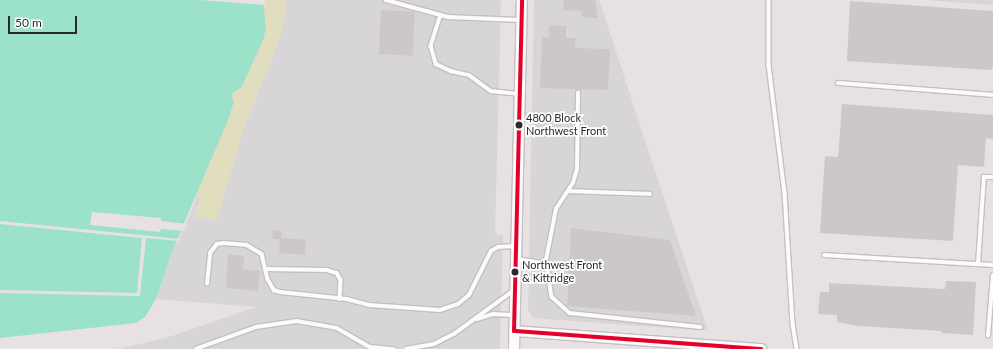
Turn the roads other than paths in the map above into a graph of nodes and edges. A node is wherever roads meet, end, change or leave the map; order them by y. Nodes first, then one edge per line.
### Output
1 (386, 0) edge
2 (522, 0) edge
3 (769, 0) edge
4 (441, 15) junction
5 (522, 20) junction
6 (838, 83) dead end
7 (578, 93) dead end
8 (519, 94) junction
9 (993, 95) edge
10 (993, 177) edge
11 (569, 191) junction
12 (650, 194) dead end
13 (516, 246) junction
14 (824, 255) dead end
15 (516, 259) junction
16 (978, 264) junction
17 (545, 265) junction
18 (993, 265) edge
19 (267, 269) junction
20 (993, 275) edge
21 (207, 284) dead end
22 (515, 289) junction
23 (340, 299) junction
24 (515, 315) junction
25 (471, 322) junction
26 (700, 327) dead end
27 (514, 331) junction
28 (988, 336) dead end
29 (196, 349) edge
30 (394, 349) edge
31 (406, 349) edge
32 (514, 349) edge
33 (761, 349) edge
34 (797, 349) edge

1 - 4 lane
2 - 5 main road
3 - 34 lane
4 - 5 lane
4 - 8 lane
5 - 8 main road
6 - 9 lane
7 - 11 lane
8 - 13 main road
10 - 16 lane
11 - 12 lane
11 - 17 lane
13 - 15 main road
13 - 23 lane
14 - 16 lane
15 - 17 lane
15 - 22 main road
16 - 18 lane
17 - 26 lane
19 - 21 lane
19 - 23 lane
19 - 23 lane
20 - 28 lane
22 - 24 main road
22 - 25 lane
24 - 25 lane
24 - 27 main road
25 - 31 lane
27 - 32 main road
27 - 33 main road
29 - 30 lane

